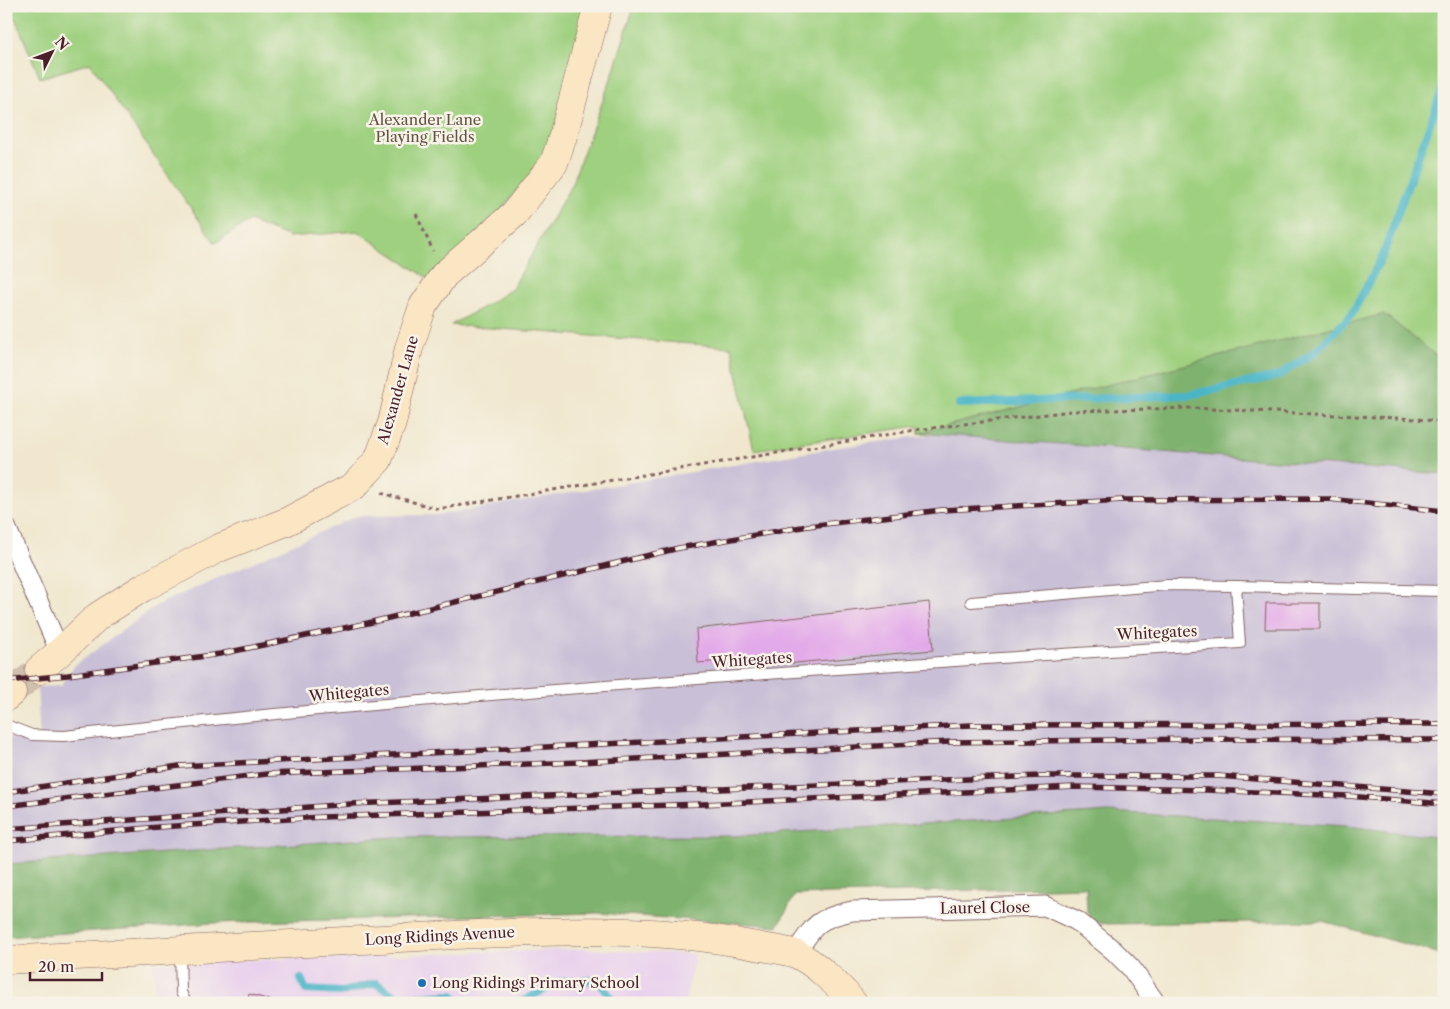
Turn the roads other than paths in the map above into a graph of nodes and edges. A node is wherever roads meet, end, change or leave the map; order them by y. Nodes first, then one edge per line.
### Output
1 (598, 6) edge
2 (8, 537) edge
3 (1236, 586) junction
4 (1444, 591) edge
5 (971, 602) dead end
6 (60, 652) junction
7 (38, 670) tunnel mouth
8 (6, 725) edge
9 (180, 951) junction
10 (795, 954) junction
11 (6, 960) edge
12 (1155, 1002) edge
13 (186, 1003) edge
14 (854, 1003) edge

1 - 6 street, Alexander Lane
2 - 6 street
3 - 4 lane
3 - 5 lane
3 - 8 lane, Whitegates
6 - 7 street, Alexander Lane
9 - 10 street, Long Ridings Avenue
9 - 11 street, Long Ridings Avenue
9 - 13 lane
10 - 12 street, Laurel Close
10 - 14 street, Long Ridings Avenue

